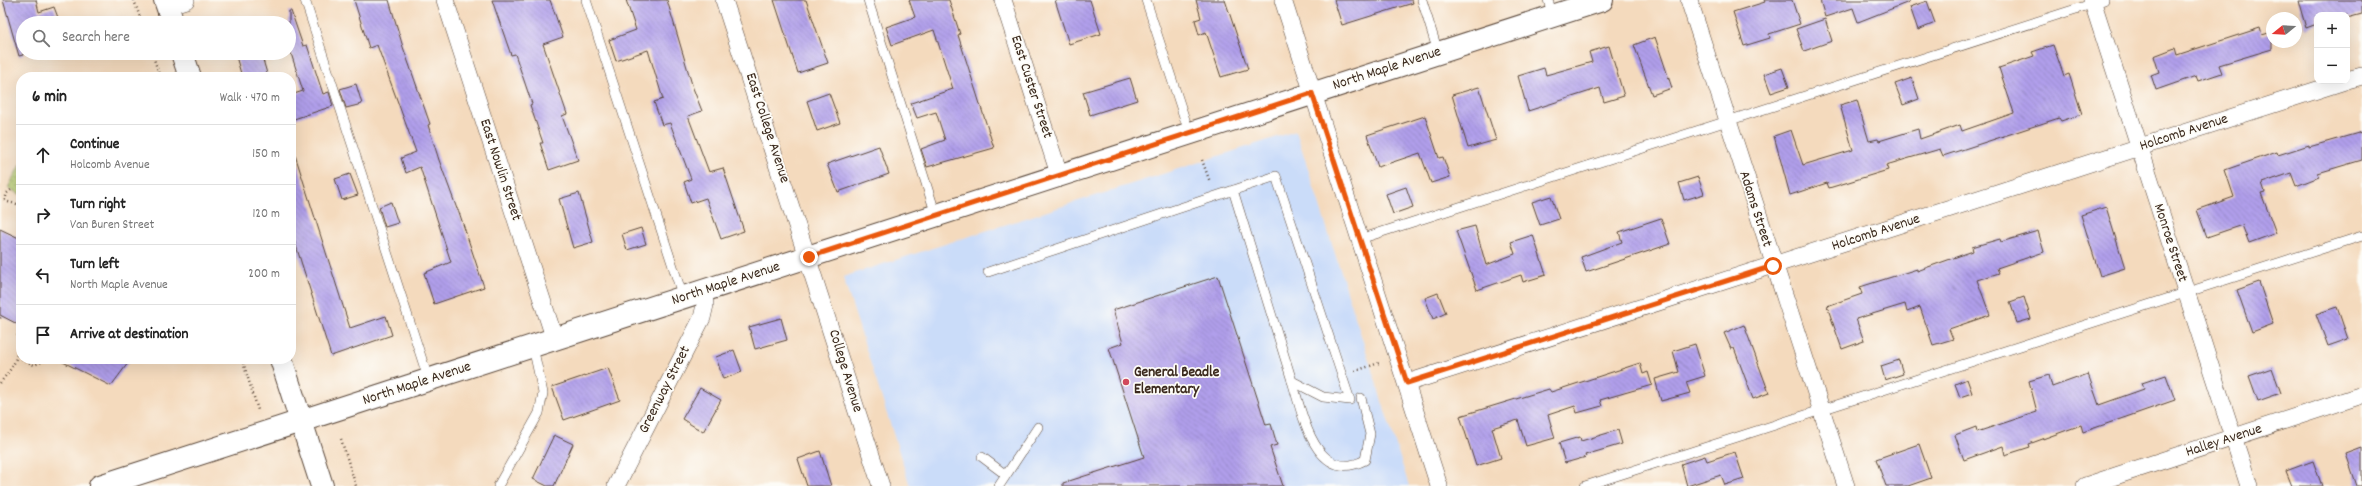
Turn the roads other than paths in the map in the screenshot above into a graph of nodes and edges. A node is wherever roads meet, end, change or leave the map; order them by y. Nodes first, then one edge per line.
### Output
1 (305, 0) edge
2 (445, 0) edge
3 (586, 0) edge
4 (724, 0) edge
5 (868, 0) edge
6 (1003, 0) edge
7 (1146, 0) edge
8 (1283, 0) edge
9 (1422, 0) edge
10 (1602, 0) edge
11 (1689, 0) edge
12 (2096, 1) edge
13 (1551, 8) edge
14 (1438, 52) junction
15 (184, 60) edge
16 (188, 72) edge
17 (2362, 76) edge
18 (2350, 80) edge
19 (2337, 84) edge
20 (1312, 93) junction
21 (1727, 120) junction
22 (1190, 132) junction
23 (2140, 147) junction
24 (1059, 174) junction
25 (1233, 190) junction
26 (936, 215) junction
27 (2362, 236) edge
28 (1360, 239) junction
29 (809, 257) junction
30 (1773, 266) junction
31 (988, 272) dead end
32 (704, 292) junction
33 (2186, 293) junction
34 (684, 299) junction
35 (555, 340) junction
36 (533, 347) junction
37 (283, 364) edge
38 (429, 381) junction
39 (1292, 381) junction
40 (1407, 383) junction
41 (2362, 395) edge
42 (1361, 398) dead end
43 (1821, 411) junction
44 (302, 422) junction
45 (1038, 427) dead end
46 (2233, 438) junction
47 (982, 457) dead end
48 (1006, 475) junction
49 (100, 486) edge
50 (322, 486) edge
51 (498, 486) edge
52 (616, 486) edge
53 (881, 486) edge
54 (999, 486) edge
55 (1439, 486) edge
56 (1585, 486) edge
57 (1846, 486) edge
58 (2085, 486) edge
59 (2249, 486) edge

1 - 38 lane
2 - 35 street, East Nowlin Street
3 - 34 lane
4 - 29 street, East College Avenue
5 - 26 lane
6 - 24 street, East Custer Street
7 - 22 lane
8 - 20 street
9 - 14 lane
10 - 13 street, North Maple Avenue
11 - 21 street, Adams Street
12 - 21 lane
12 - 23 street, Monroe Street
13 - 14 street, North Maple Avenue
14 - 20 street, North Maple Avenue
15 - 16 street
17 - 18 street, Holcomb Avenue
19 - 23 street, Holcomb Avenue
20 - 22 street, North Maple Avenue
20 - 28 street
21 - 28 lane
21 - 30 street, Adams Street
22 - 24 street, North Maple Avenue
23 - 30 street, Holcomb Avenue
23 - 33 street, Monroe Street
24 - 26 street, North Maple Avenue
25 - 31 lane
25 - 39 lane
25 - 39 lane
26 - 29 street, North Maple Avenue
27 - 33 lane
28 - 40 street
29 - 32 street, North Maple Avenue
29 - 53 street, College Avenue
30 - 40 street, Holcomb Avenue
30 - 43 street, Adams Street
32 - 34 street, North Maple Avenue
32 - 52 street, Greenway Street
33 - 43 lane
33 - 46 street, Monroe Street
34 - 35 street, North Maple Avenue
35 - 36 street, North Maple Avenue
36 - 38 street, North Maple Avenue
36 - 51 lane
37 - 44 street
38 - 44 street, North Maple Avenue
39 - 42 lane
40 - 55 street
41 - 46 street, Halley Avenue
43 - 56 lane
43 - 57 street, Adams Street
44 - 49 street, North Maple Avenue
44 - 50 street
45 - 48 lane
46 - 58 street, Halley Avenue
46 - 59 street, Monroe Street
47 - 48 lane
48 - 54 lane

